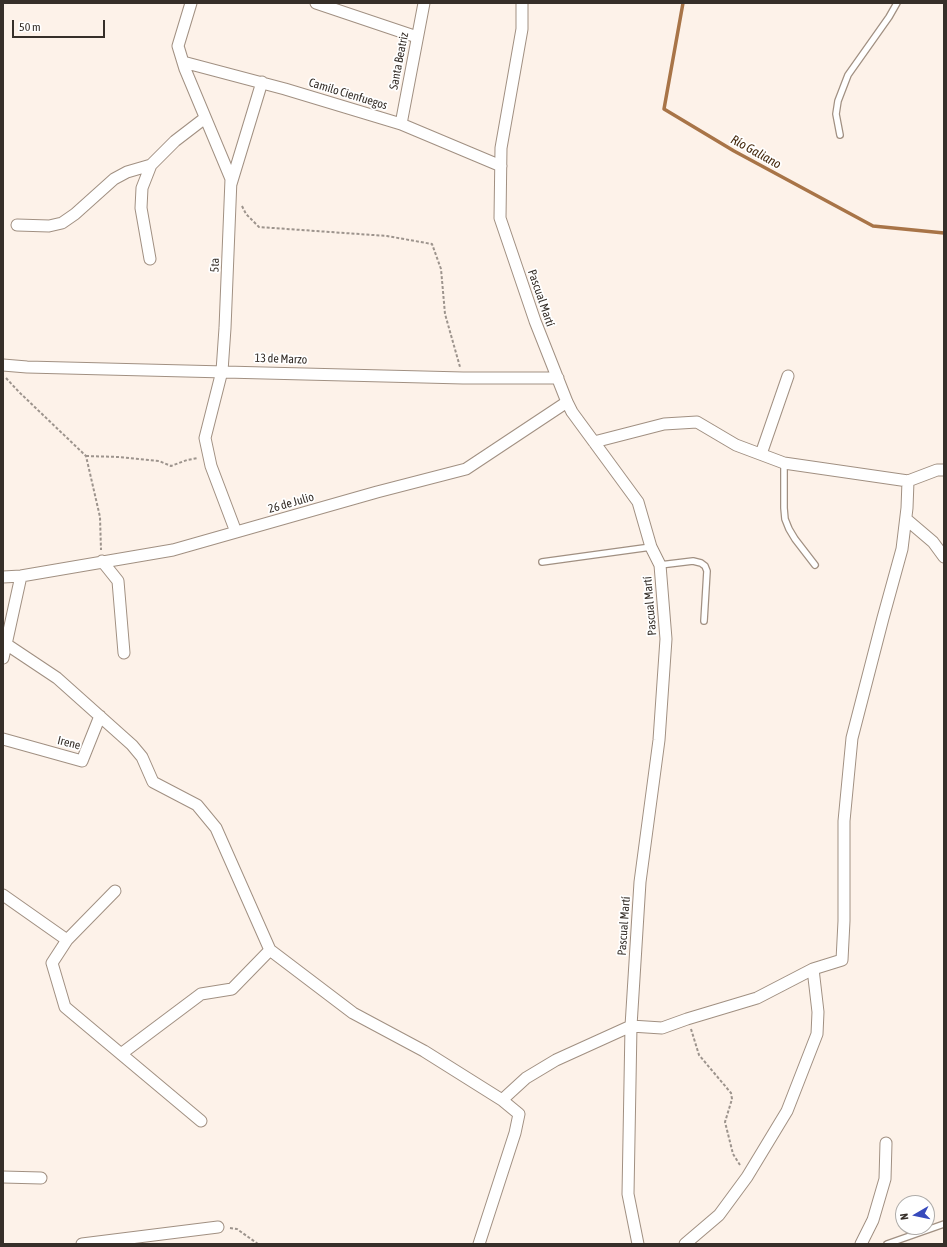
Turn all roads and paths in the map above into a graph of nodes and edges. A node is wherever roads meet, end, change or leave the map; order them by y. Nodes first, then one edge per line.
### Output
1 (191, 3) edge
2 (316, 3) edge
3 (424, 3) edge
4 (522, 3) edge
5 (897, 3) edge
6 (417, 36) junction
7 (182, 62) junction
8 (262, 82) junction
9 (205, 118) junction
10 (401, 124) junction
11 (840, 135) dead end
12 (151, 165) junction
13 (501, 166) junction
14 (231, 184) junction
15 (240, 202) dead end
16 (17, 225) dead end
17 (150, 259) dead end
18 (3, 365) edge
19 (222, 371) junction
20 (3, 374) edge
21 (788, 376) dead end
22 (463, 378) junction
23 (558, 378) junction
24 (566, 402) junction
25 (594, 442) junction
26 (760, 454) junction
27 (86, 456) junction
28 (209, 456) junction
29 (784, 463) junction
30 (944, 470) edge
31 (908, 481) junction
32 (906, 519) junction
33 (236, 532) junction
34 (652, 547) junction
35 (944, 557) edge
36 (102, 561) junction
37 (542, 562) dead end
38 (660, 565) junction
39 (815, 565) dead end
40 (21, 576) junction
41 (3, 577) edge
42 (704, 621) dead end
43 (6, 644) junction
44 (124, 653) dead end
45 (3, 658) edge
46 (100, 716) junction
47 (3, 739) edge
48 (115, 891) dead end
49 (3, 895) edge
50 (67, 940) junction
51 (270, 950) junction
52 (813, 969) junction
53 (687, 1019) junction
54 (631, 1026) junction
55 (121, 1054) junction
56 (502, 1100) junction
57 (201, 1121) dead end
58 (886, 1143) dead end
59 (747, 1177) junction
60 (3, 1178) edge
61 (41, 1178) dead end
62 (944, 1224) edge
63 (218, 1227) joint
64 (148, 1240) edge
65 (82, 1244) edge
66 (258, 1244) edge
67 (479, 1244) edge
68 (638, 1244) edge
69 (685, 1244) edge
70 (861, 1244) edge
71 (887, 1244) edge

1 - 7 street, 5ta
2 - 6 street
3 - 6 street, Santa Beatriz
4 - 13 street, Pascual Martí
5 - 11 lane
6 - 10 street, Santa Beatriz
7 - 8 street, Camilo Cienfuegos
7 - 9 street, 5ta
8 - 10 street, Camilo Cienfuegos
8 - 14 street
9 - 12 street
9 - 14 street, 5ta
10 - 13 street, Camilo Cienfuegos
12 - 16 street
12 - 17 street
13 - 23 street, Pascual Martí
14 - 19 street, 5ta
15 - 22 path
18 - 19 street, 13 de Marzo
19 - 22 street, 13 de Marzo
19 - 28 street, 5ta
20 - 27 path
21 - 26 street
22 - 23 street, 13 de Marzo
23 - 24 street, Pascual Martí
24 - 25 street, Pascual Martí
24 - 33 street, 26 de Julio
25 - 26 street
25 - 34 street, Pascual Martí
26 - 29 street
27 - 28 path
27 - 36 path
28 - 33 street, 5ta
29 - 31 street
29 - 39 lane
30 - 31 street
31 - 32 street
32 - 35 street
32 - 52 street
33 - 36 street, 26 de Julio
34 - 37 lane
34 - 38 street, Pascual Martí
36 - 40 street, 26 de Julio
36 - 44 street
38 - 42 lane
38 - 54 street, Pascual Martí
40 - 41 street, 26 de Julio
40 - 43 street
43 - 45 street
43 - 46 street
46 - 47 street, Irene
46 - 51 street
48 - 50 street
49 - 50 street
50 - 55 street
51 - 55 street
51 - 56 street
52 - 53 street
52 - 59 street
53 - 54 street
53 - 59 path
54 - 56 street
54 - 68 street, Pascual Martí
55 - 57 street
56 - 67 street
58 - 70 street
59 - 69 street
60 - 61 street
62 - 71 lane
63 - 64 street
63 - 66 path
64 - 65 street

